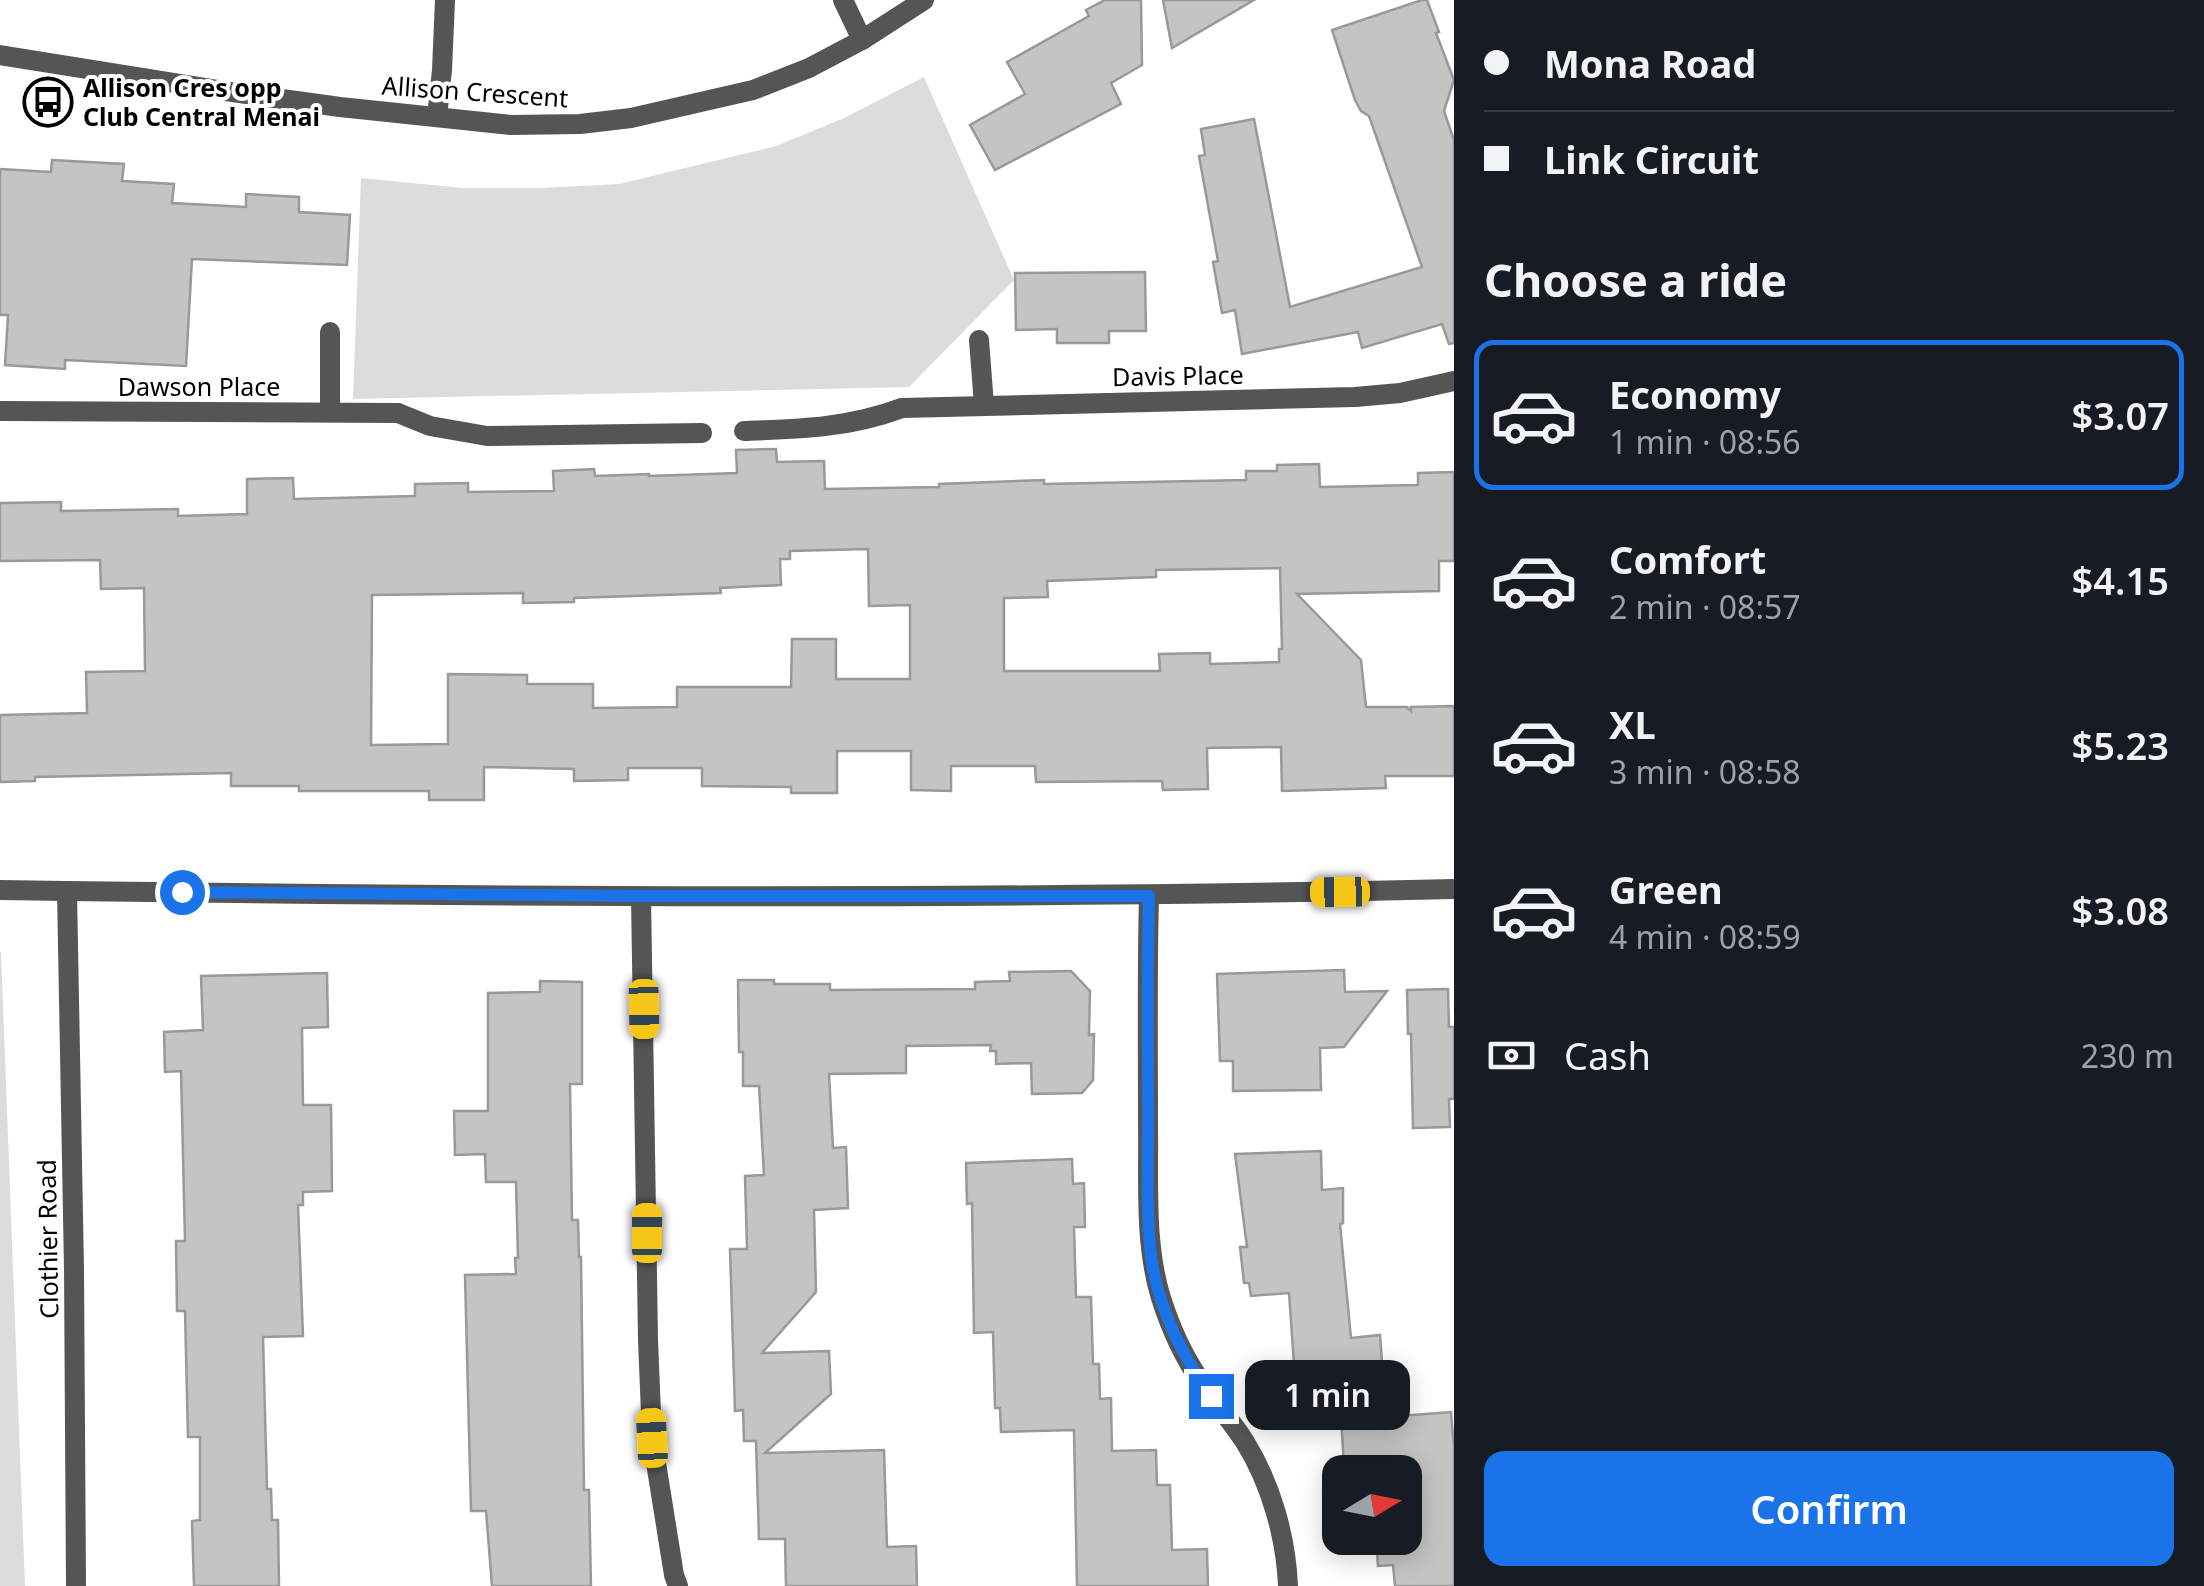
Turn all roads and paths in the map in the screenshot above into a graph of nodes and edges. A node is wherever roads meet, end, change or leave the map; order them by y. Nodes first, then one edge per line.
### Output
1 (445, 0) edge
2 (843, 0) edge
3 (924, 0) edge
4 (862, 40) junction
5 (0, 55) edge
6 (437, 117) junction
7 (330, 332) dead end
8 (979, 340) dead end
9 (1454, 380) edge
10 (984, 405) junction
11 (0, 411) edge
12 (330, 412) junction
13 (744, 431) dead end
14 (702, 433) dead end
15 (0, 890) edge
16 (1454, 890) edge
17 (68, 891) junction
18 (641, 896) junction
19 (1149, 896) junction
20 (76, 1586) edge
21 (678, 1586) edge
22 (1288, 1586) edge

1 - 6 street
2 - 4 street
3 - 4 street, Allison Crescent
4 - 6 street, Allison Crescent
5 - 6 street, Allison Crescent
7 - 12 street
8 - 10 street
9 - 10 street, Davis Place
10 - 13 street, Davis Place
11 - 12 street, Dawson Place
12 - 14 street, Dawson Place
15 - 17 street
16 - 19 street
17 - 18 street
17 - 20 street, Clothier Road
18 - 19 street
18 - 21 street
19 - 22 street

